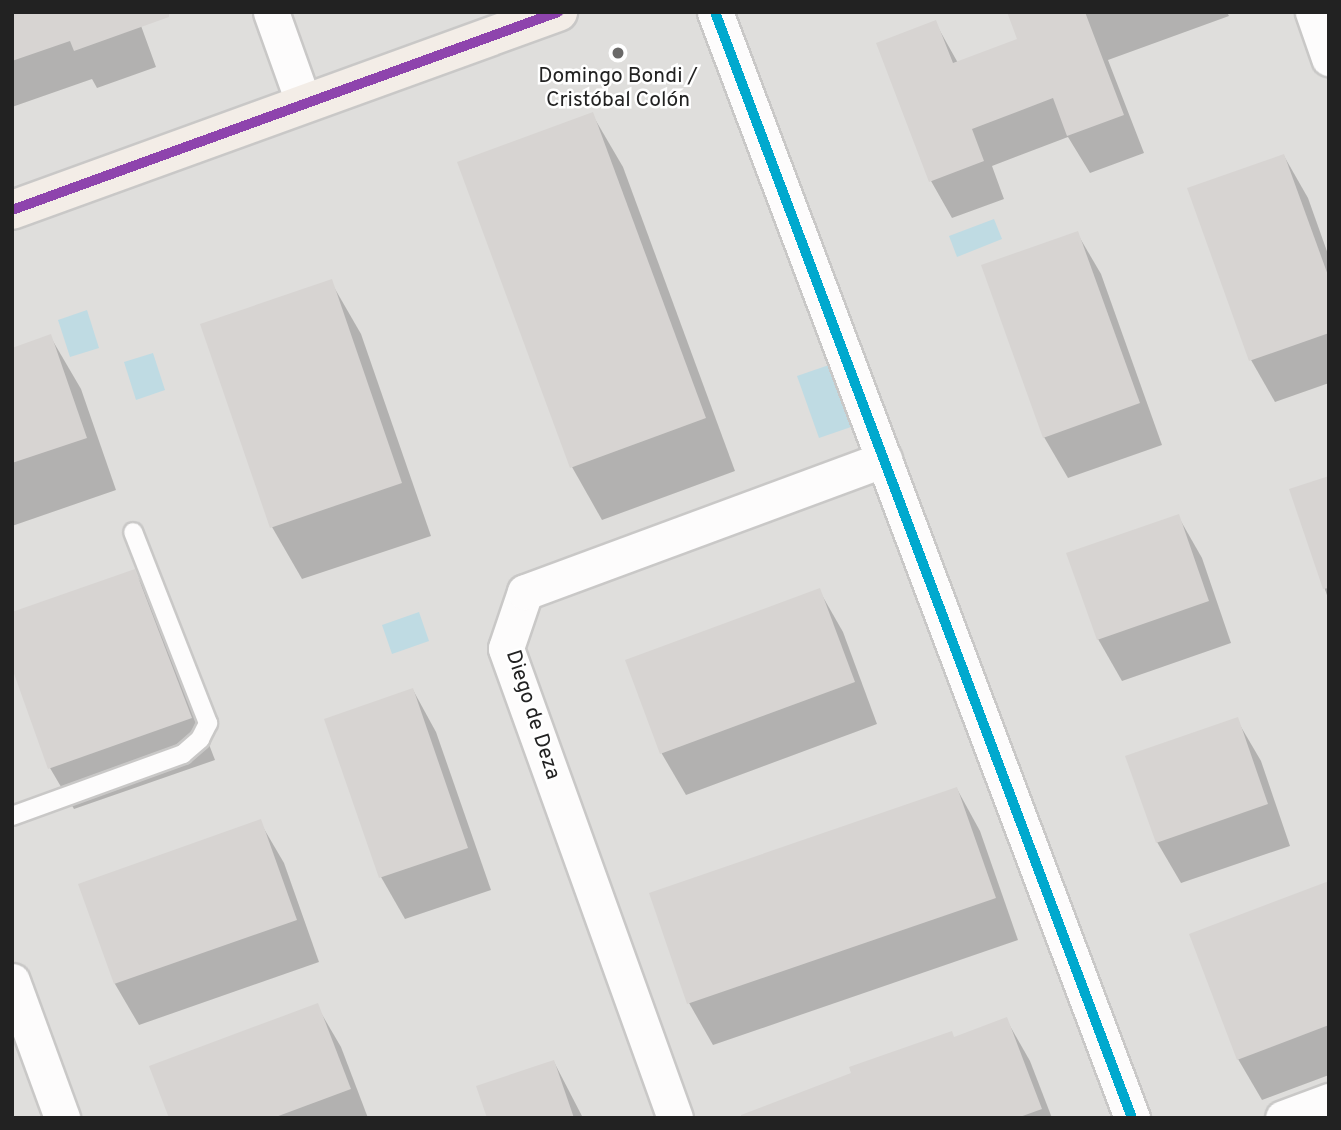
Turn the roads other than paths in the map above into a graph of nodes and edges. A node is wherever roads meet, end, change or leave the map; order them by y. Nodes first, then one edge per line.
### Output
1 (271, 12) edge
2 (558, 12) edge
3 (715, 12) edge
4 (1313, 12) edge
5 (1329, 58) edge
6 (304, 104) junction
7 (12, 210) edge
8 (884, 459) junction
9 (133, 532) dead end
10 (12, 816) edge
11 (12, 981) edge
12 (1329, 1101) edge
13 (62, 1118) edge
14 (675, 1118) edge
15 (1132, 1118) edge
16 (1283, 1118) edge

1 - 6 street
2 - 6 main road
3 - 8 street
4 - 5 street
6 - 7 main road
8 - 14 street, Diego de Deza
8 - 15 street
9 - 10 lane
11 - 13 street
12 - 16 street

